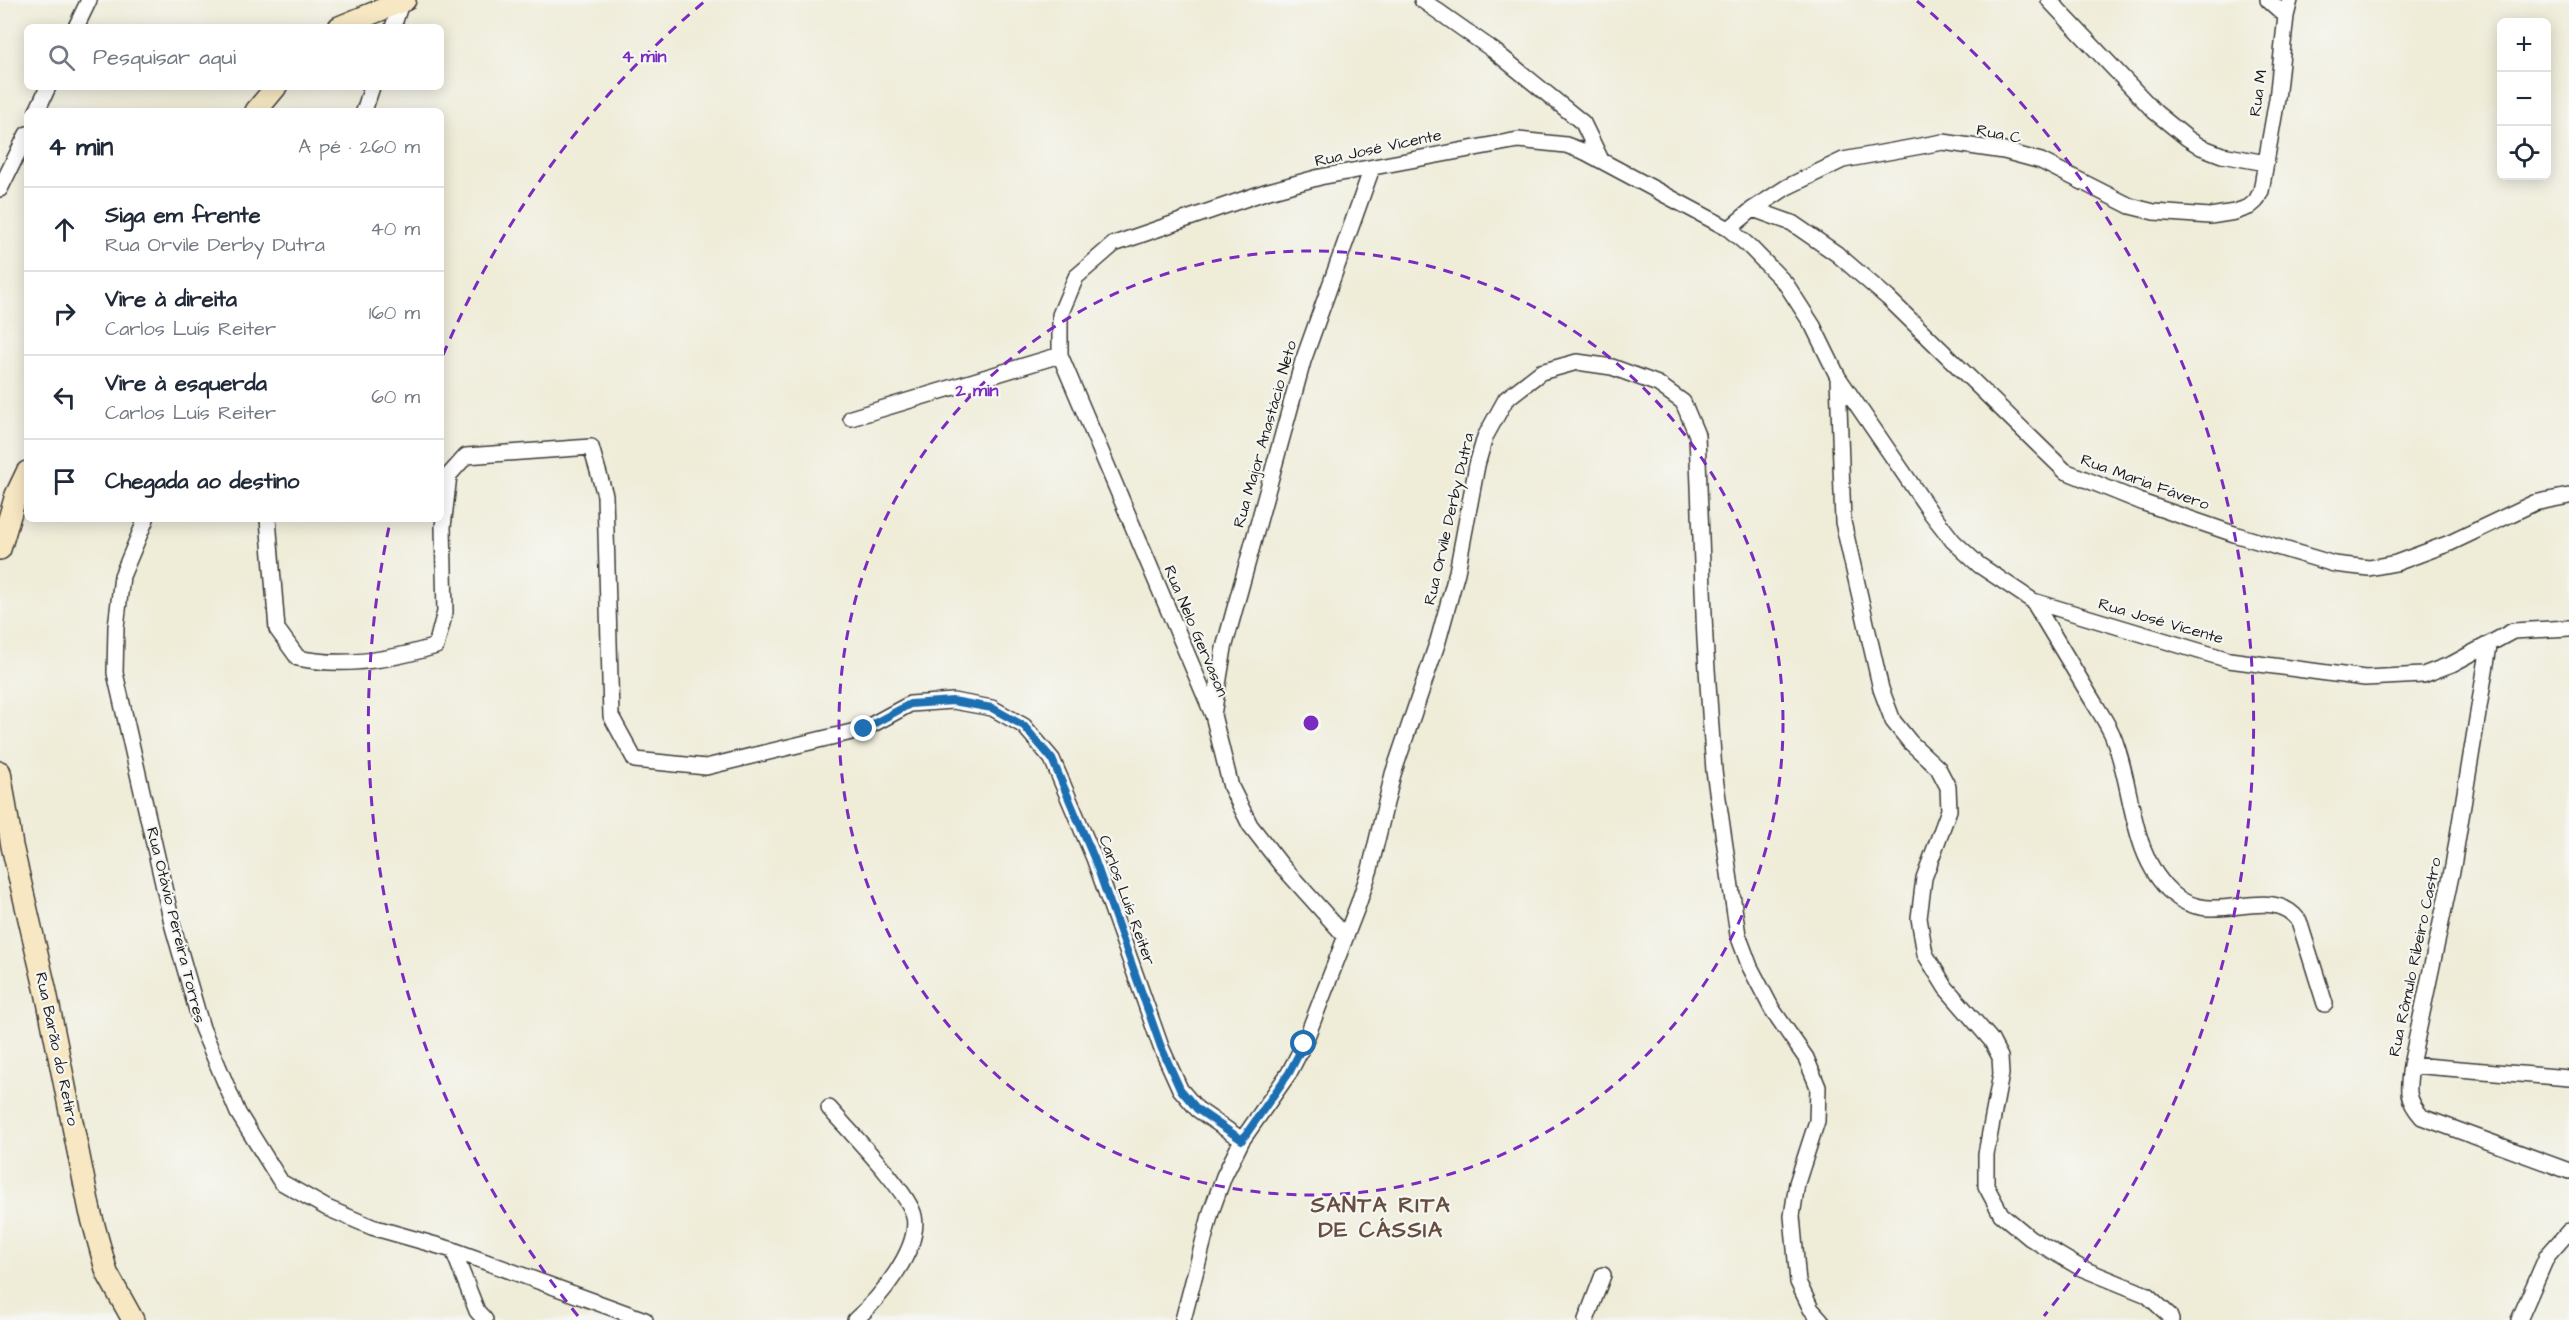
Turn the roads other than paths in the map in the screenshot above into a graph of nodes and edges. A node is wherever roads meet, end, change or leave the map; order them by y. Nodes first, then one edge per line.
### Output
1 (89, 0) edge
2 (403, 0) edge
3 (1422, 0) edge
4 (2049, 0) edge
5 (2268, 0) edge
6 (2290, 0) edge
7 (2286, 16) junction
8 (77, 24) edge
9 (346, 24) edge
10 (394, 24) edge
11 (47, 90) edge
12 (274, 90) edge
13 (371, 90) edge
14 (40, 108) edge
15 (258, 108) edge
16 (365, 108) edge
17 (24, 140) edge
18 (1601, 160) junction
19 (2266, 163) junction
20 (1372, 168) junction
21 (0, 189) edge
22 (2261, 191) joint
23 (1753, 209) junction
24 (1730, 229) junction
25 (1060, 315) joint
26 (1060, 355) junction
27 (1838, 377) junction
28 (851, 418) dead end
29 (24, 478) edge
30 (2569, 495) edge
31 (444, 518) edge
32 (145, 522) edge
33 (268, 522) edge
34 (444, 522) edge
35 (0, 549) edge
36 (2033, 601) junction
37 (2569, 628) edge
38 (2489, 646) junction
39 (1213, 715) junction
40 (0, 772) edge
41 (1345, 936) junction
42 (2325, 1004) dead end
43 (2411, 1065) junction
44 (2569, 1078) edge
45 (829, 1108) dead end
46 (1242, 1140) junction
47 (2569, 1172) edge
48 (2569, 1231) edge
49 (453, 1250) junction
50 (1603, 1275) dead end
51 (133, 1320) edge
52 (485, 1320) edge
53 (645, 1320) edge
54 (855, 1320) edge
55 (1183, 1320) edge
56 (1586, 1320) edge
57 (1821, 1320) edge
58 (2171, 1320) edge
59 (2519, 1320) edge

1 - 8 street
2 - 9 main road
2 - 10 street
3 - 18 street
4 - 19 street
5 - 7 street
6 - 7 street, Rua M
7 - 19 street, Rua M
11 - 14 street
12 - 15 main road
13 - 16 street
17 - 21 street
18 - 20 street, Rua José Vicente
18 - 24 street, Rua José Vicente
19 - 22 street, Rua M
20 - 25 street, Rua José Vicente
20 - 39 street, Rua Major Anastácio Neto
22 - 23 street, Rua C
23 - 24 street, Rua C
23 - 30 street, Rua Maria Fávero
24 - 27 street, Rua José Vicente
25 - 26 street, Rua Nelo Gervason
26 - 28 street
26 - 39 street, Rua Nelo Gervason
27 - 36 street, Rua José Vicente
27 - 58 street
29 - 35 main road
31 - 46 street, Carlos Luís Reiter
32 - 49 street, Rua Otávio Pereira Torres
33 - 34 street, Carlos Luís Reiter
36 - 38 street, Rua José Vicente
36 - 42 street
37 - 38 street, Rua José Vicente
38 - 43 street, Rua Rômulo Ribeiro Castro
39 - 41 street, Rua Nelo Gervason
40 - 51 main road, Rua Barão do Retiro
41 - 46 street, Rua Orvile Derby Dutra
41 - 57 street, Rua Orvile Derby Dutra
43 - 44 street
43 - 47 street, Rua Rômulo Ribeiro Castro
45 - 54 street
46 - 55 street, Rua Orvile Derby Dutra
48 - 59 street
49 - 52 street
49 - 53 street, Rua Otávio Pereira Torres
50 - 56 street

